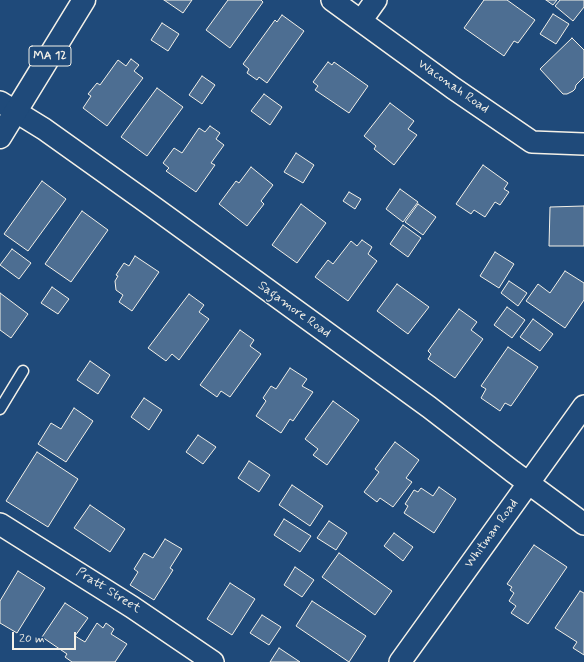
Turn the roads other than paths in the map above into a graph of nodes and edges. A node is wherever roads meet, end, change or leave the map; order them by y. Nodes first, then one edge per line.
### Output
1 (84, 0) edge
2 (332, 0) edge
3 (376, 0) edge
4 (361, 21) junction
5 (8, 106) edge
6 (0, 137) edge
7 (584, 144) edge
8 (24, 371) dead end
9 (584, 406) edge
10 (0, 409) edge
11 (528, 483) junction
12 (0, 524) edge
13 (584, 524) edge
14 (213, 662) edge
15 (400, 662) edge

1 - 5 main road, MA 12
2 - 4 street, Waconah Road
3 - 4 street
4 - 7 street, Waconah Road
5 - 6 main road, MA 12
5 - 11 street, Sagamore Road
8 - 10 lane
9 - 11 street, Whitman Road
11 - 13 street, Sagamore Road
11 - 15 street, Whitman Road
12 - 14 street, Pratt Street

